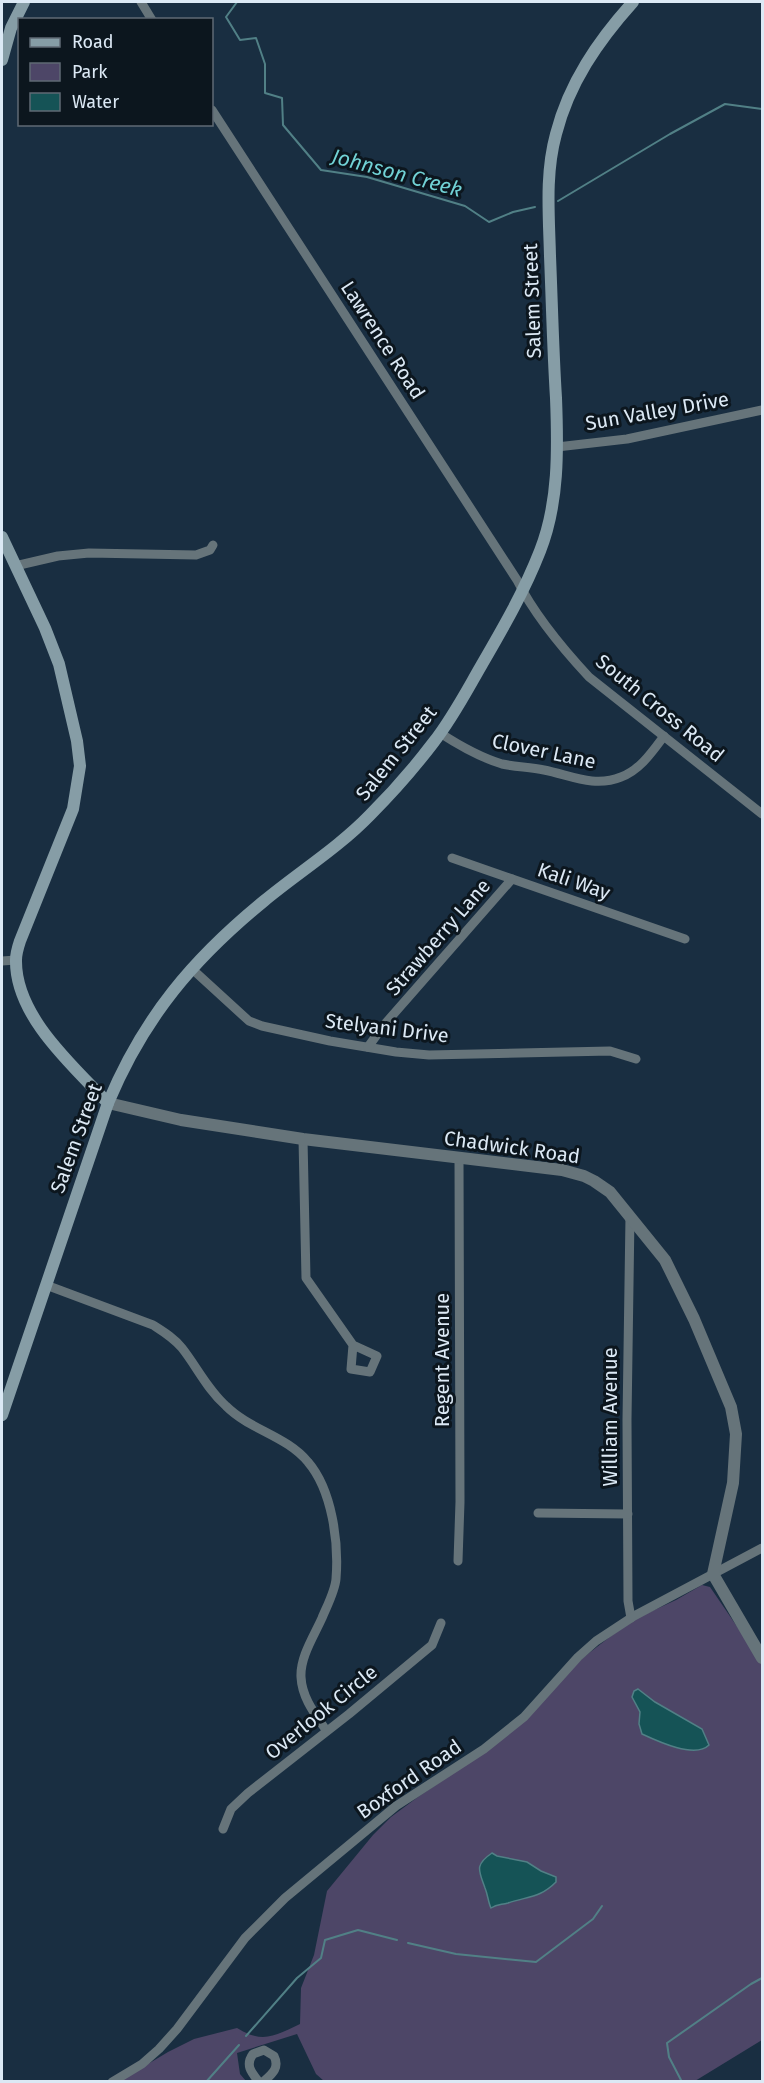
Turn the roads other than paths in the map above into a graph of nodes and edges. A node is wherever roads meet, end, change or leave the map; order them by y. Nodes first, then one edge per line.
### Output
1 (24, 2) edge
2 (141, 2) edge
3 (633, 2) edge
4 (151, 18) edge
5 (2, 60) edge
6 (213, 112) edge
7 (762, 410) edge
8 (557, 447) junction
9 (2, 537) edge
10 (213, 545) dead end
11 (15, 566) junction
12 (523, 592) junction
13 (440, 733) junction
14 (664, 736) junction
15 (762, 814) edge
16 (452, 858) dead end
17 (512, 879) junction
18 (685, 939) dead end
19 (16, 960) junction
20 (2, 962) edge
21 (191, 968) junction
22 (368, 1047) junction
23 (636, 1059) dead end
24 (108, 1103) junction
25 (303, 1139) junction
26 (459, 1158) junction
27 (630, 1216) junction
28 (46, 1285) junction
29 (353, 1345) dead end
30 (2, 1415) edge
31 (538, 1513) dead end
32 (628, 1514) junction
33 (762, 1548) edge
34 (458, 1562) dead end
35 (713, 1574) junction
36 (631, 1618) junction
37 (441, 1623) dead end
38 (762, 1658) edge
39 (326, 1730) junction
40 (223, 1829) dead end
41 (112, 2082) edge

1 - 5 main road
2 - 4 street
3 - 8 main road, Salem Street
6 - 12 street, Lawrence Road
7 - 8 street, Sun Valley Drive
8 - 12 main road, Salem Street
9 - 11 main road
10 - 11 street
11 - 19 main road
12 - 13 main road, Salem Street
12 - 14 street, South Cross Road
13 - 14 street, Clover Lane
13 - 21 main road, Salem Street
14 - 15 street, South Cross Road
16 - 17 street, Kali Way
17 - 18 street, Kali Way
17 - 22 street, Strawberry Lane
19 - 20 street
19 - 24 main road
21 - 22 street, Stelyani Drive
21 - 24 main road, Salem Street
22 - 23 street, Stelyani Drive
24 - 25 street, Chadwick Road
24 - 28 main road, Salem Street
25 - 26 street, Chadwick Road
25 - 29 street
26 - 27 street, Chadwick Road
26 - 34 street, Regent Avenue
27 - 32 street, William Avenue
27 - 35 street, Chadwick Road
28 - 30 main road, Salem Street
28 - 39 street
31 - 32 street
32 - 36 street, William Avenue
33 - 35 street, Boxford Road
35 - 36 street, Boxford Road
35 - 38 street
36 - 41 street, Boxford Road
37 - 39 street, Overlook Circle
39 - 40 street, Overlook Circle

